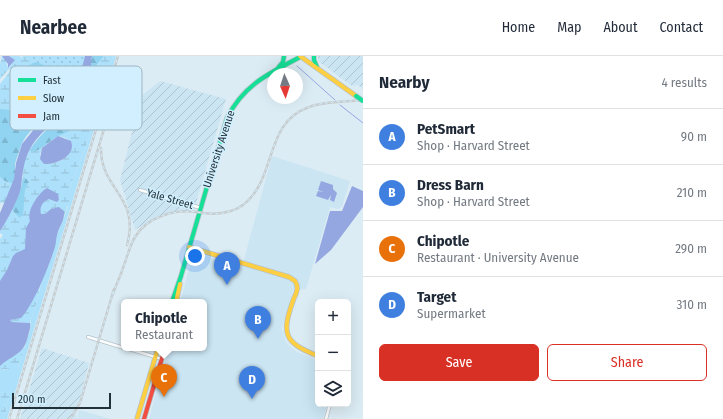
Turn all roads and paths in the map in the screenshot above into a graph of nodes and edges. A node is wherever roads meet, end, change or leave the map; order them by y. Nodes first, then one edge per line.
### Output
1 (284, 56) edge
2 (301, 56) edge
3 (314, 56) edge
4 (278, 68) edge
5 (280, 68) edge
6 (318, 69) junction
7 (267, 75) edge
8 (363, 101) edge
9 (140, 190) dead end
10 (200, 208) junction
11 (189, 247) junction
12 (181, 276) junction
13 (173, 299) edge
14 (177, 299) edge
15 (88, 337) dead end
16 (121, 347) edge
17 (135, 351) edge
18 (157, 351) edge
19 (164, 351) edge
20 (315, 355) edge
21 (155, 357) junction
22 (162, 359) junction
23 (329, 407) edge
24 (136, 419) edge
25 (144, 419) edge
26 (326, 419) edge

1 - 4 main road
2 - 5 main road, University Avenue
2 - 6 main road
3 - 6 main road
6 - 8 main road, bridge
7 - 10 main road, University Avenue
9 - 10 street, Yale Street
10 - 11 main road, University Avenue
11 - 12 main road, University Avenue
11 - 20 main road
12 - 13 main road, University Avenue
12 - 14 main road, University Avenue
15 - 16 street
17 - 21 street
18 - 21 main road
19 - 22 main road
21 - 22 street
21 - 24 main road
22 - 25 main road
23 - 26 street

